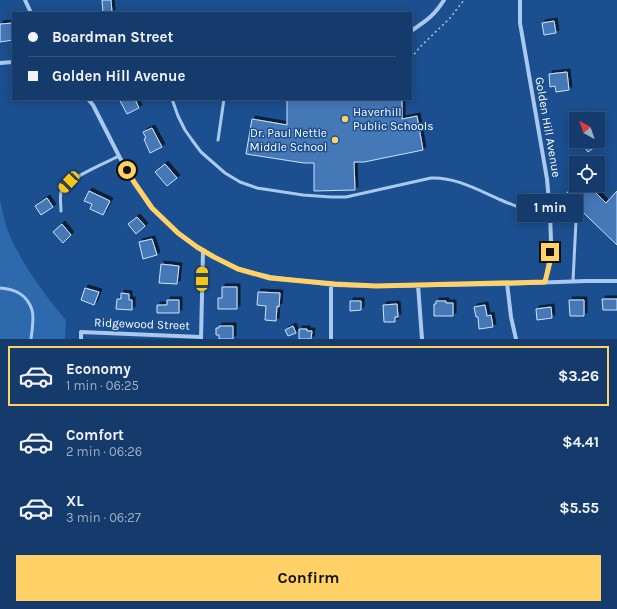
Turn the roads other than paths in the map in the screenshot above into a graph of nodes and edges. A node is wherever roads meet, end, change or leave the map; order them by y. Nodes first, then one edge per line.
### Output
1 (25, 0) edge
2 (444, 0) edge
3 (520, 0) edge
4 (31, 12) edge
5 (412, 30) edge
6 (0, 62) edge
7 (12, 62) edge
8 (89, 100) edge
9 (172, 100) edge
10 (224, 100) edge
11 (218, 140) dead end
12 (119, 156) junction
13 (61, 211) dead end
14 (550, 219) junction
15 (576, 221) dead end
16 (203, 250) junction
17 (573, 281) junction
18 (617, 281) edge
19 (545, 282) junction
20 (331, 284) junction
21 (506, 284) junction
22 (418, 285) junction
23 (0, 288) edge
24 (201, 338) edge
25 (31, 339) edge
26 (81, 339) edge
27 (331, 339) edge
28 (422, 339) edge
29 (516, 339) edge

1 - 4 street
2 - 5 street
3 - 14 street, Golden Hill Avenue
6 - 7 street
8 - 12 street
9 - 14 lane
10 - 11 lane
12 - 13 lane
12 - 16 street
14 - 19 street, Golden Hill Avenue
15 - 17 lane
16 - 20 street
16 - 24 street
17 - 18 street
17 - 19 street
19 - 21 street
20 - 22 street
20 - 27 street
21 - 22 street
21 - 29 street
22 - 28 street
23 - 25 lane
24 - 26 street, Ridgewood Street

